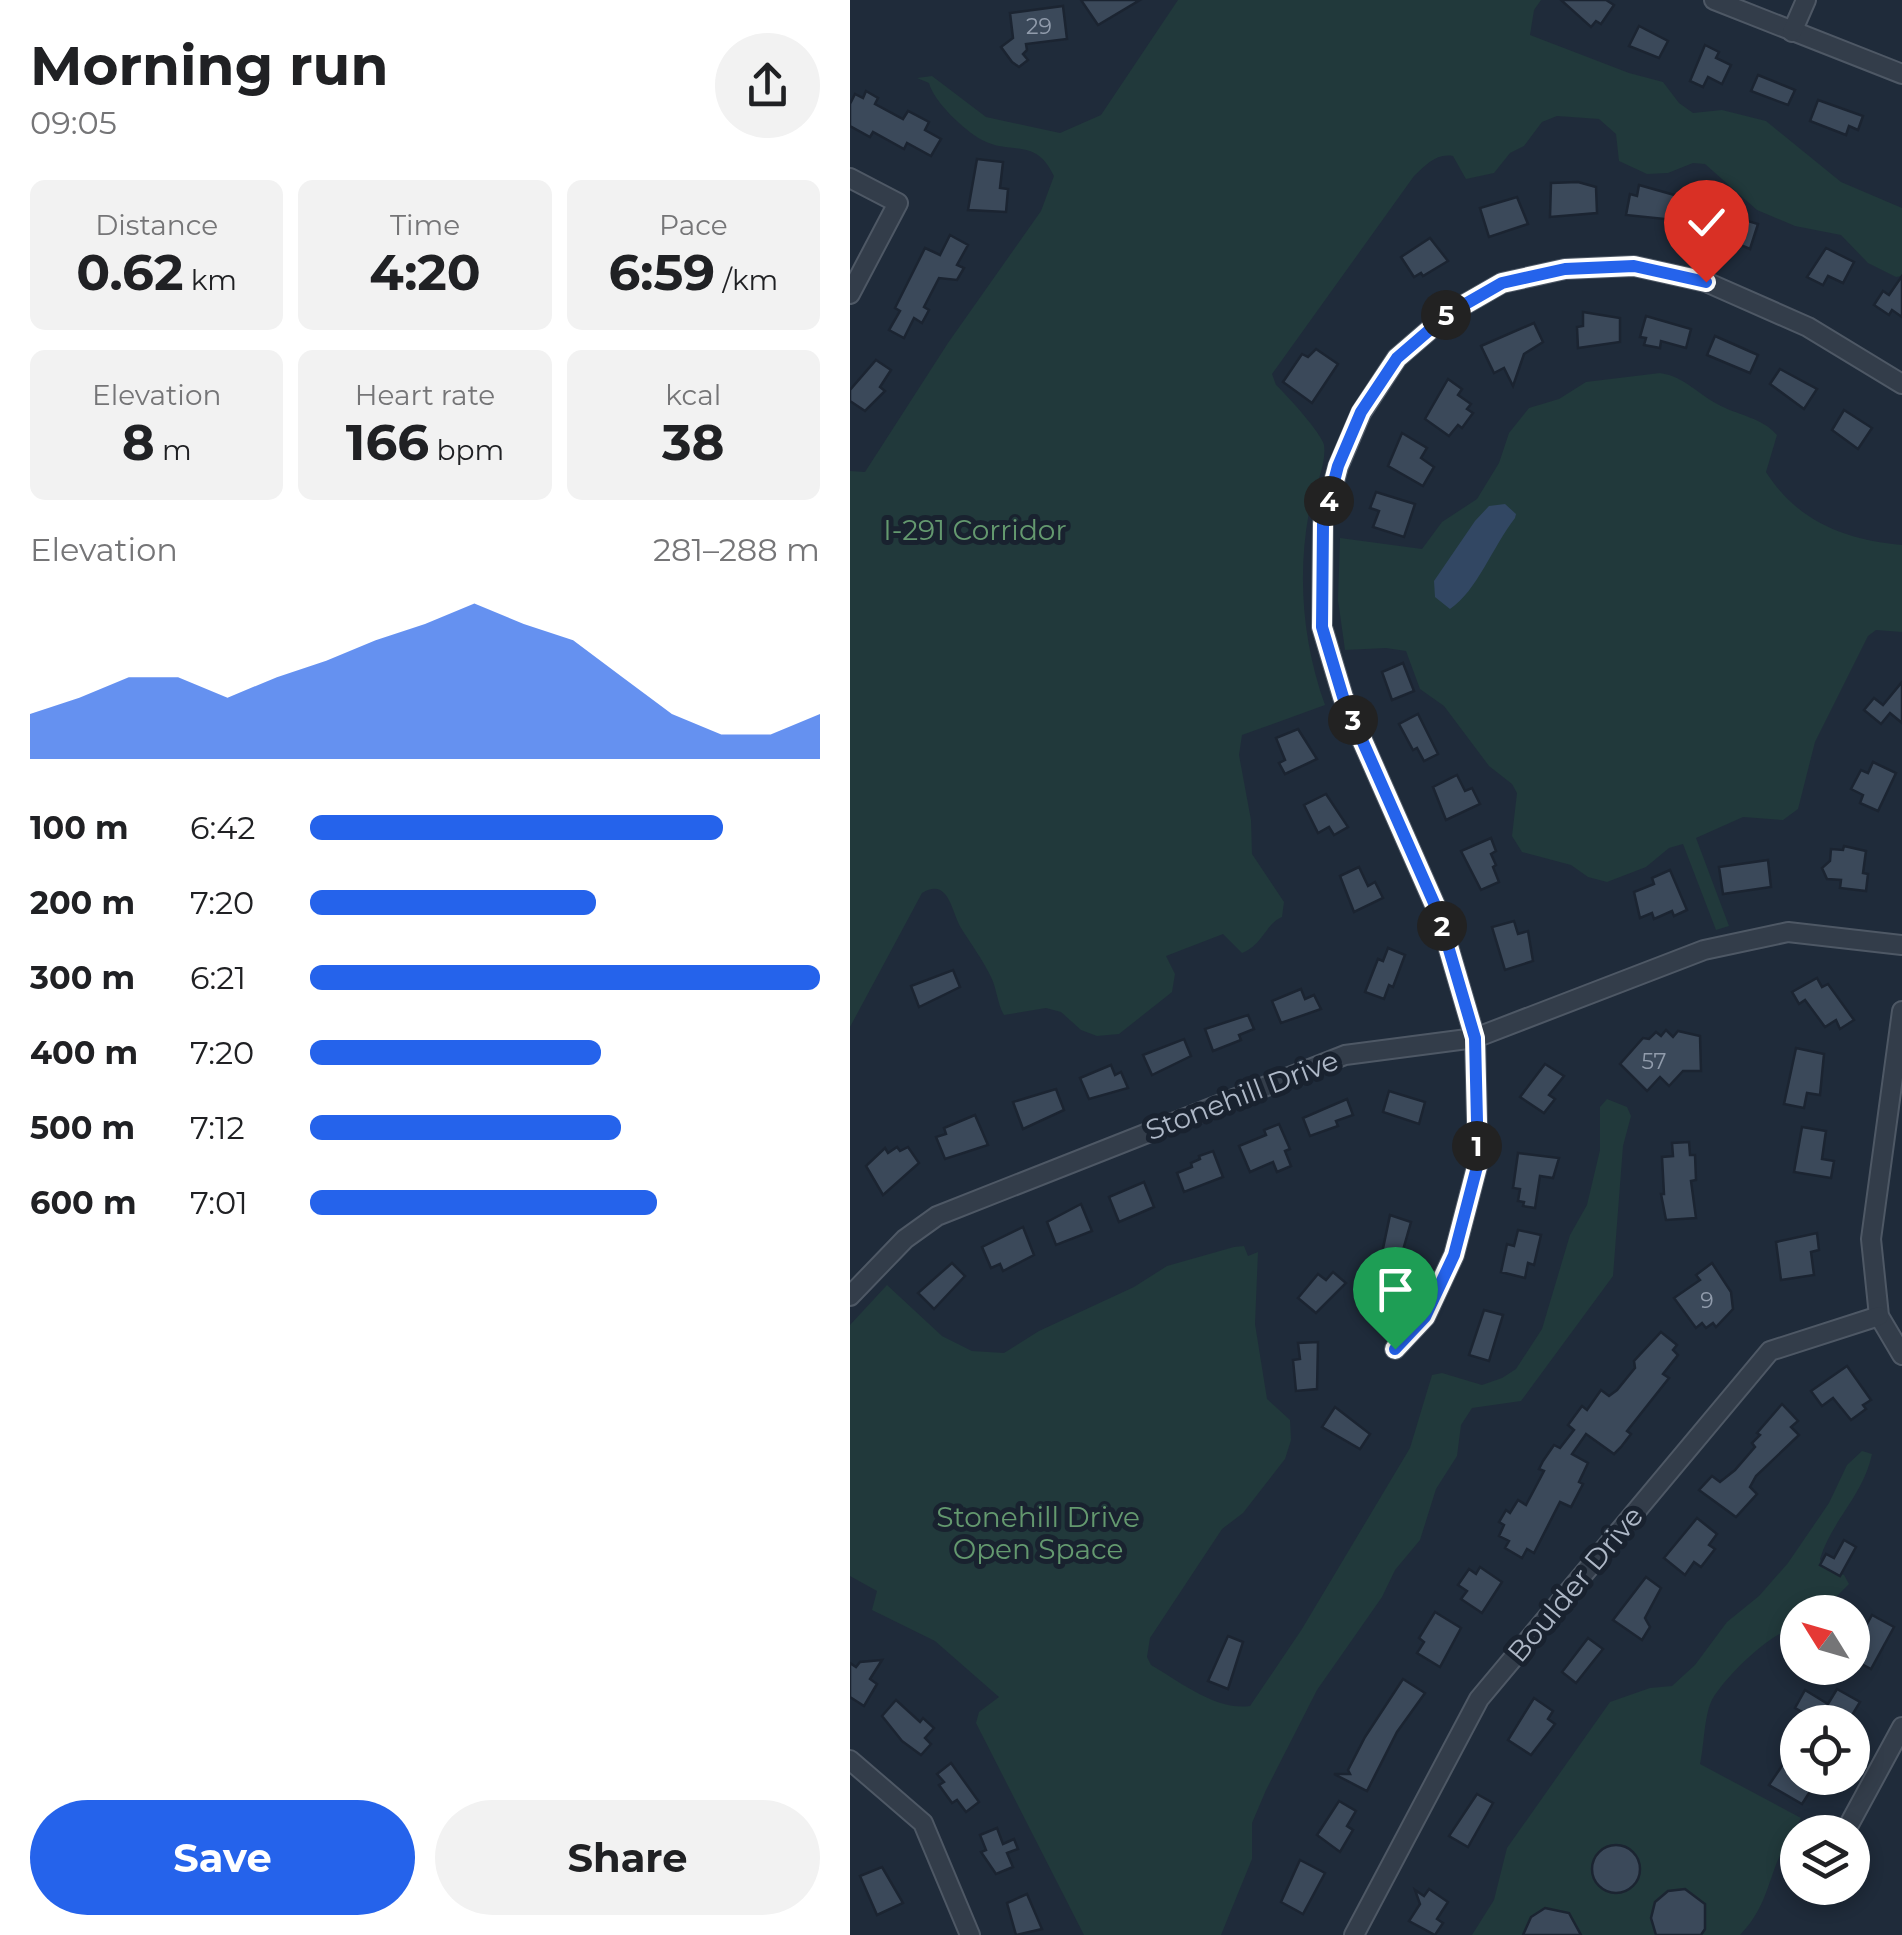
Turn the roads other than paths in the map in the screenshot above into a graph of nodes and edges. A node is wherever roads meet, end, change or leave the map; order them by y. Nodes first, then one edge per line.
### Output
1 (1714, 0) edge
2 (1806, 0) edge
3 (1792, 32) junction
4 (1902, 74) edge
5 (850, 178) edge
6 (850, 294) edge
7 (1902, 384) edge
8 (1902, 945) edge
9 (1902, 1010) edge
10 (1475, 1038) junction
11 (850, 1296) edge
12 (1879, 1316) junction
13 (1395, 1349) dead end
14 (1902, 1354) edge
15 (1902, 1728) edge
16 (850, 1760) edge
17 (1854, 1815) edge
18 (970, 1935) edge
19 (1354, 1935) edge

1 - 3 street
2 - 3 street
3 - 4 street
5 - 6 street
7 - 10 street
8 - 10 street, Stonehill Drive
9 - 12 street
10 - 11 street, Stonehill Drive
10 - 13 street
12 - 14 street
12 - 19 street, Boulder Drive
15 - 17 street
16 - 18 street

